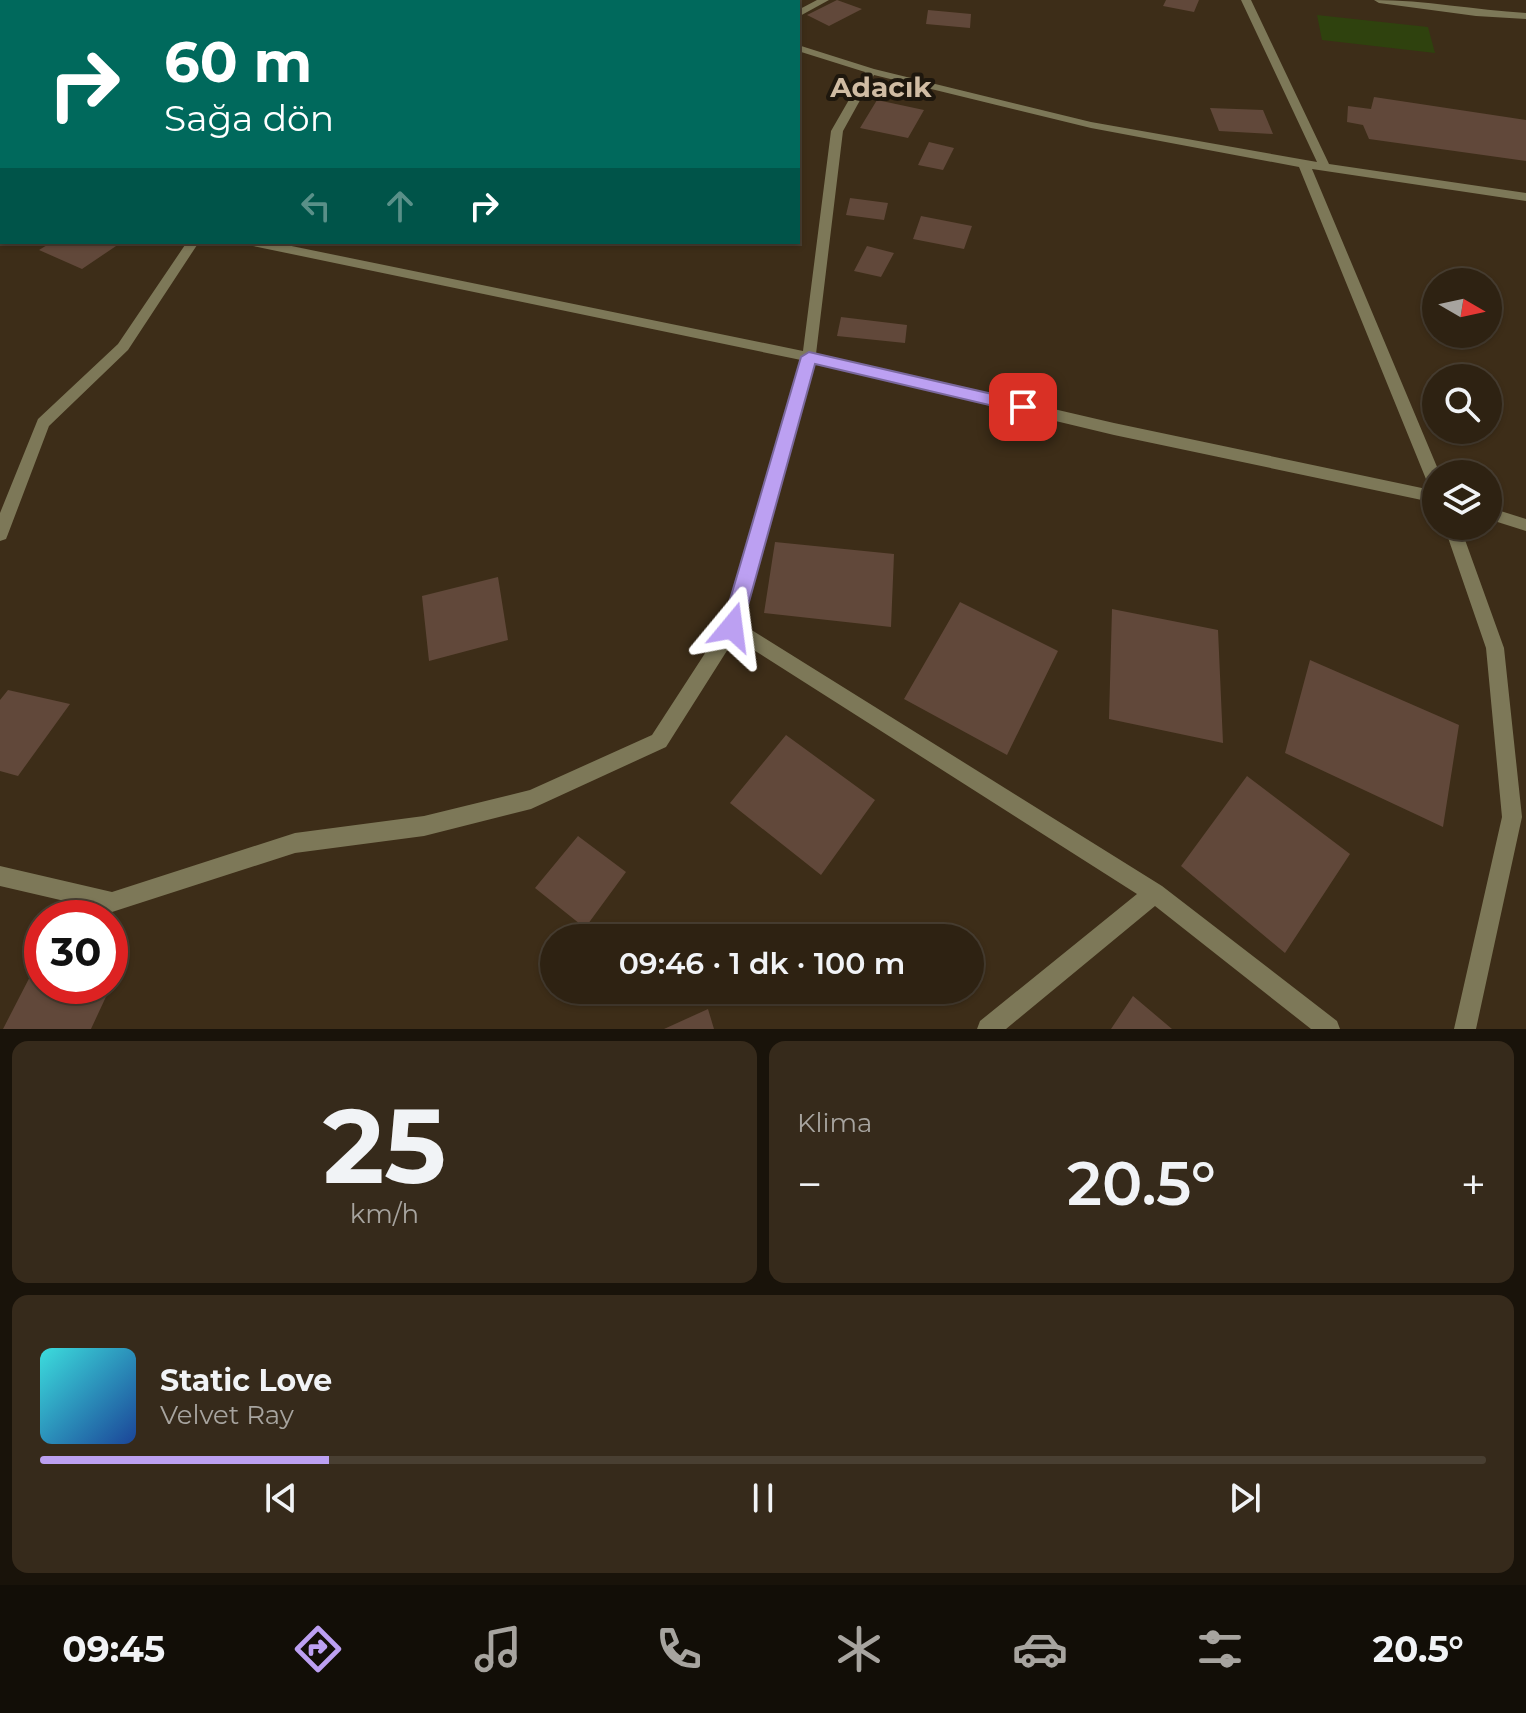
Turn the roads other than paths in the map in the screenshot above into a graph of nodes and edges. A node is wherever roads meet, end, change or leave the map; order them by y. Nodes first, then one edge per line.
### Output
1 (824, 0) edge
2 (1246, 0) edge
3 (1379, 0) edge
4 (800, 13) edge
5 (1526, 16) edge
6 (800, 49) edge
7 (871, 71) junction
8 (1304, 164) junction
9 (1324, 166) junction
10 (1526, 197) edge
11 (192, 244) edge
12 (263, 244) edge
13 (809, 357) junction
14 (1426, 460) edge
15 (1422, 494) edge
16 (1502, 517) edge
17 (1526, 525) edge
18 (0, 534) edge
19 (1457, 540) edge
20 (732, 627) junction
21 (0, 876) edge
22 (1155, 893) junction
23 (988, 1029) edge
24 (1329, 1029) edge
25 (1465, 1029) edge

1 - 4 street
2 - 9 street
3 - 5 street
6 - 7 street
7 - 8 street
7 - 13 street
8 - 9 street
8 - 14 street
9 - 10 street
11 - 18 street
12 - 13 street
13 - 15 street
13 - 20 street
16 - 17 street
19 - 25 street
20 - 21 street
20 - 22 street
22 - 23 street
22 - 24 street

